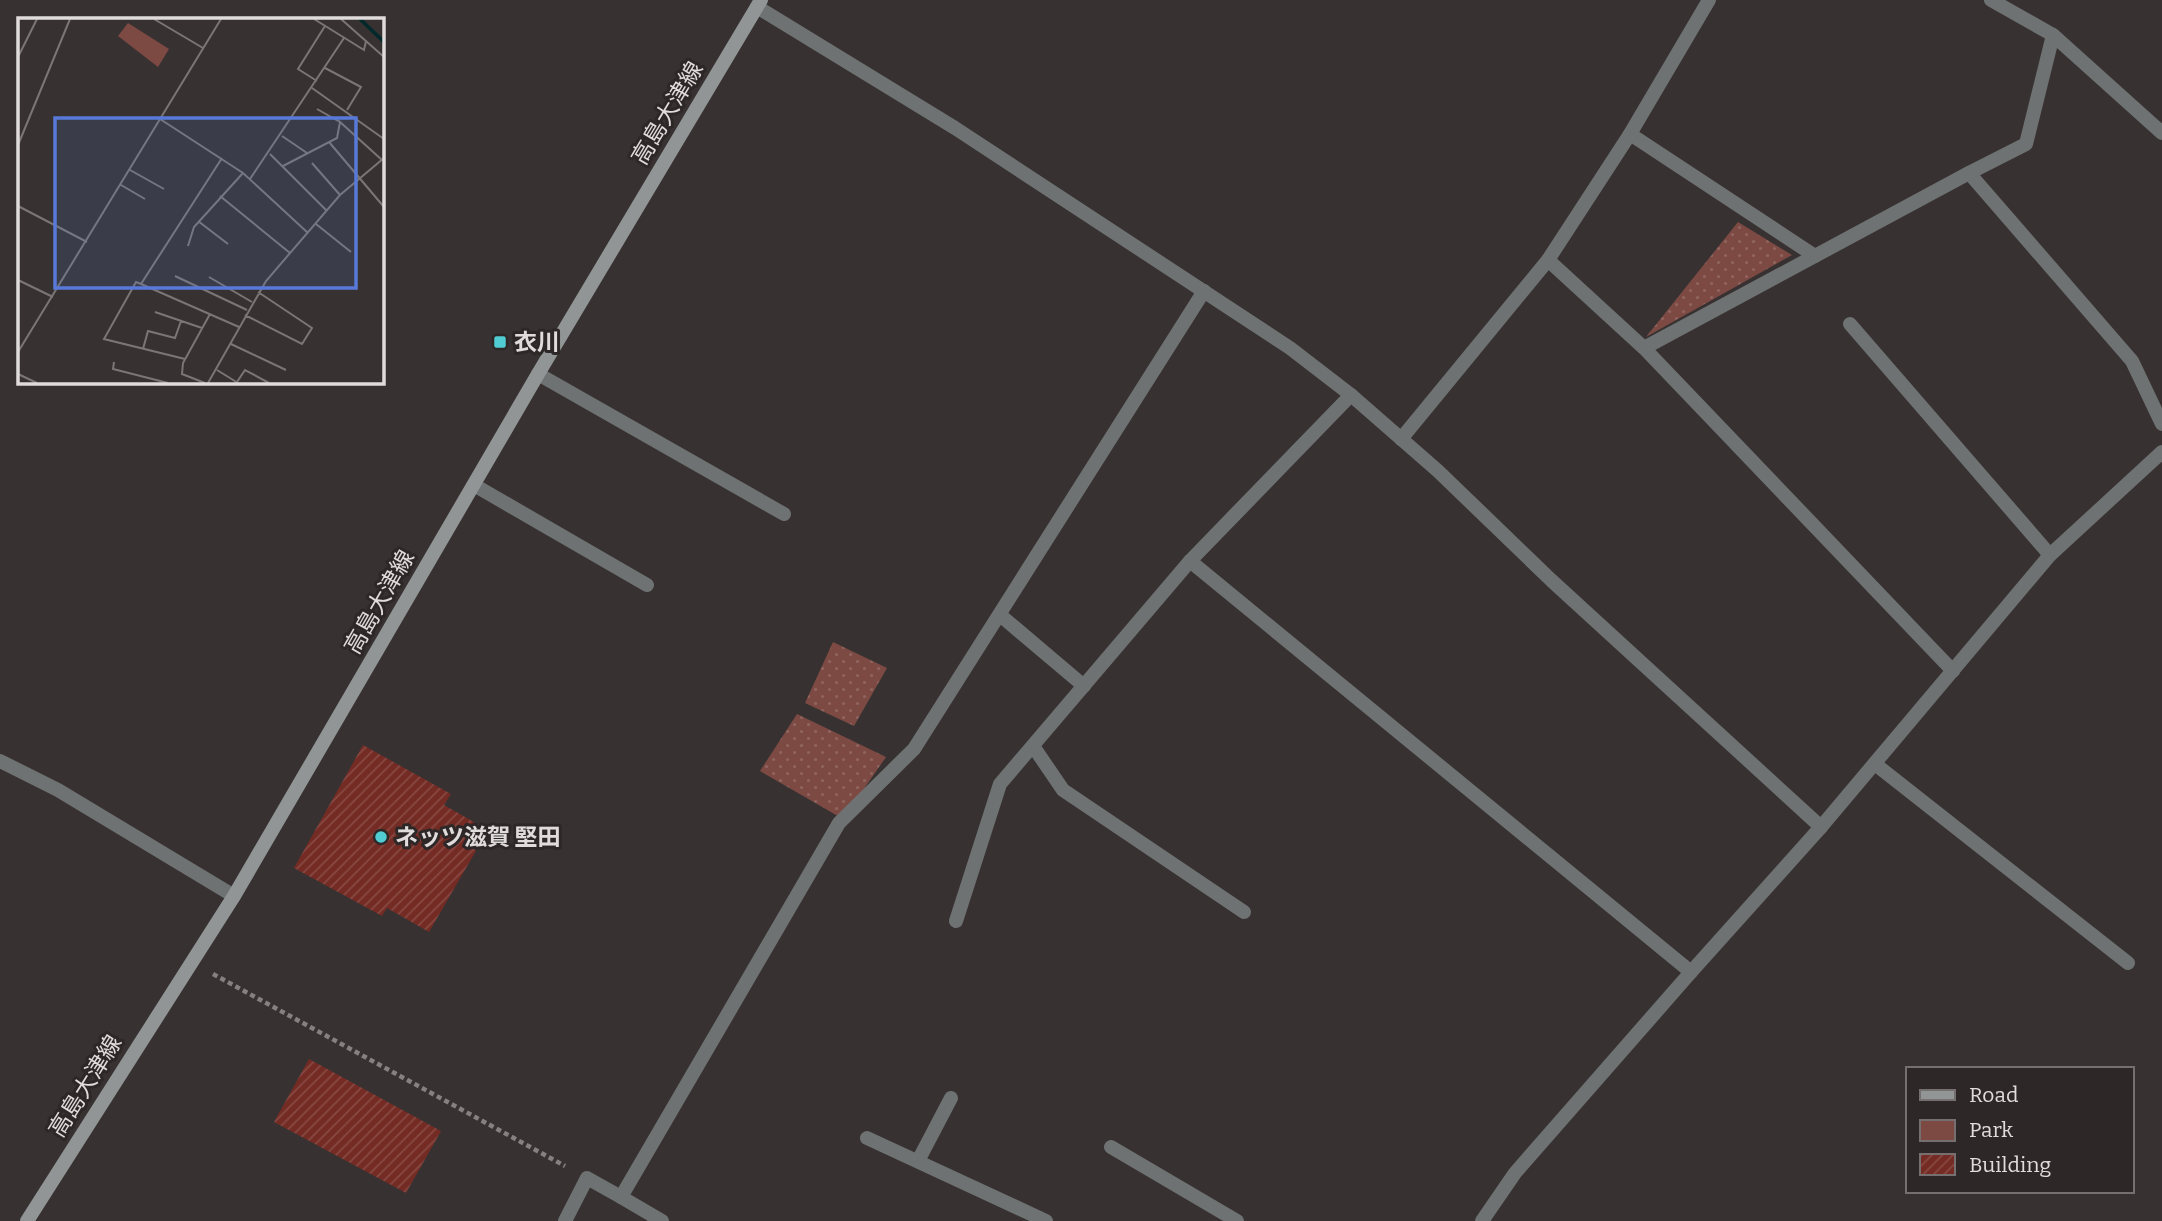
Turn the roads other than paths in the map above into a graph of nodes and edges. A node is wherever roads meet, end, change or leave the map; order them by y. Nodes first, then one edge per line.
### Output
1 (1709, 0) edge
2 (1991, 0) edge
3 (759, 4) edge
4 (2053, 35) junction
5 (2162, 133) edge
6 (1630, 134) junction
7 (1969, 173) junction
8 (1815, 256) junction
9 (1548, 260) junction
10 (1203, 291) junction
11 (1850, 324) dead end
12 (1644, 348) junction
13 (538, 374) junction
14 (1351, 395) junction
15 (2162, 424) edge
16 (1401, 439) junction
17 (2162, 452) edge
18 (474, 485) junction
19 (784, 514) dead end
20 (2050, 555) junction
21 (1190, 561) junction
22 (647, 585) dead end
23 (1000, 615) junction
24 (1953, 671) junction
25 (1084, 686) junction
26 (1032, 746) junction
27 (0, 761) edge
28 (1875, 764) junction
29 (1821, 827) junction
30 (233, 896) junction
31 (1244, 912) dead end
32 (956, 921) dead end
33 (2128, 963) dead end
34 (1691, 972) junction
35 (951, 1098) dead end
36 (867, 1138) dead end
37 (1111, 1147) dead end
38 (918, 1161) junction
39 (621, 1197) junction
40 (27, 1221) edge
41 (565, 1221) edge
42 (662, 1221) edge
43 (1046, 1221) edge
44 (1237, 1221) edge
45 (1482, 1221) edge

1 - 6 street
2 - 4 street
3 - 10 street
3 - 13 main road, 高島大津線
4 - 5 street
4 - 7 street
6 - 8 street
6 - 9 street
7 - 8 street
7 - 15 street
8 - 12 street
9 - 12 street
9 - 16 street
10 - 14 street
10 - 23 street
11 - 20 street
12 - 24 street
13 - 18 main road, 高島大津線
13 - 19 street
14 - 16 street
14 - 21 street
16 - 29 street
17 - 20 street
18 - 22 street
18 - 30 main road, 高島大津線
20 - 24 street
21 - 25 street
21 - 34 street
23 - 25 street
23 - 39 street
24 - 28 street
25 - 26 street
26 - 31 street
26 - 32 street
27 - 30 street
28 - 29 street
28 - 33 street
29 - 34 street
30 - 40 main road, 高島大津線
34 - 45 street
35 - 38 street
36 - 38 street
37 - 44 street
38 - 43 street
39 - 41 street
39 - 42 street

